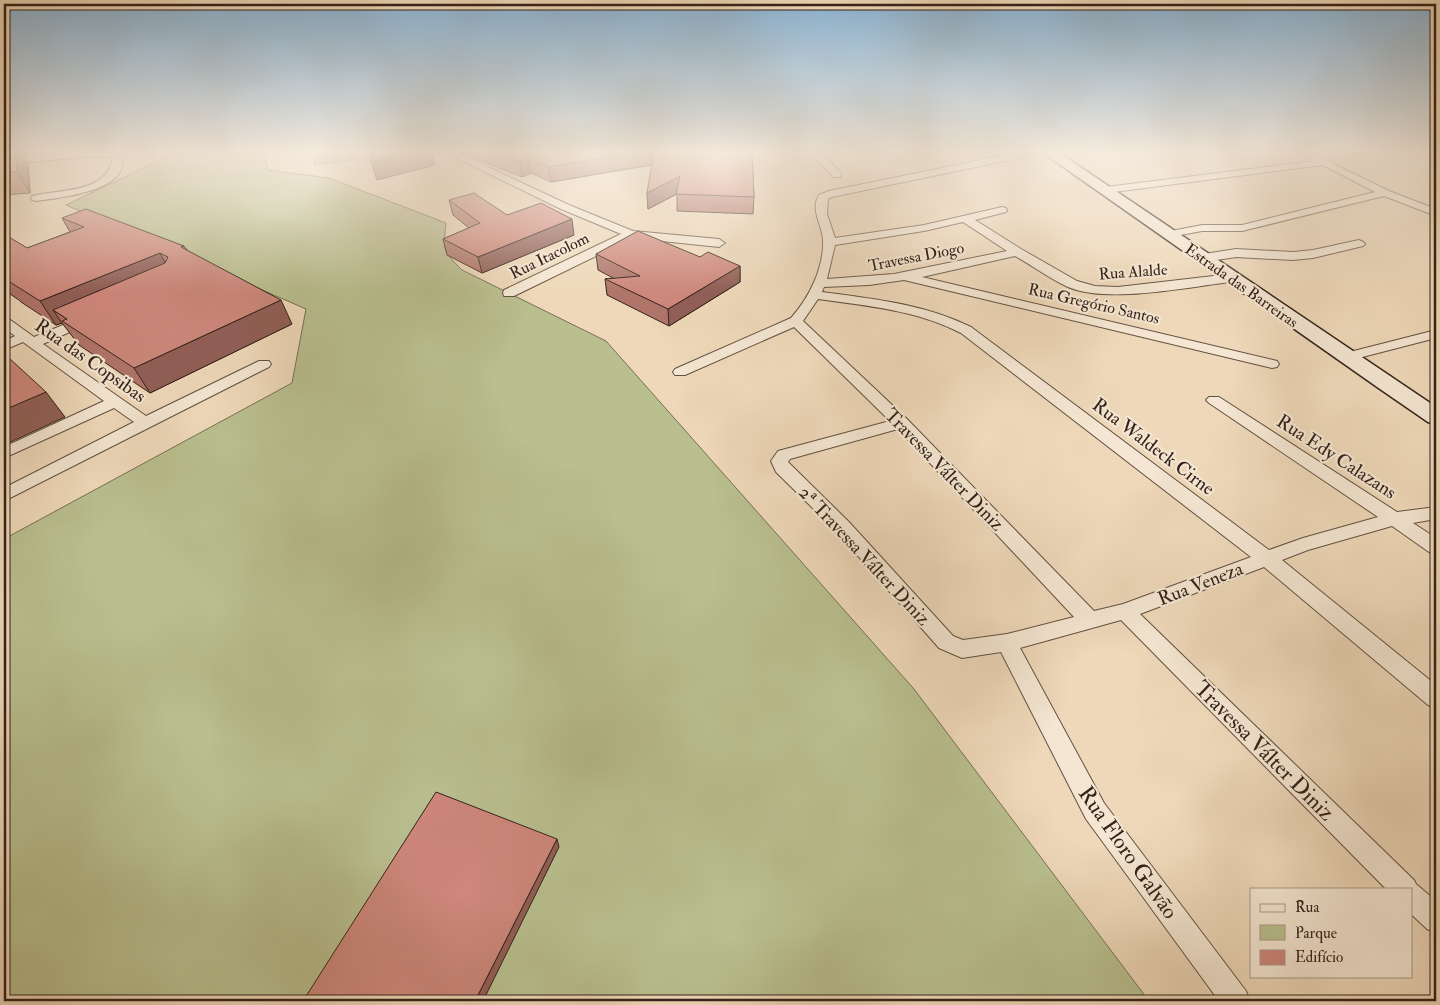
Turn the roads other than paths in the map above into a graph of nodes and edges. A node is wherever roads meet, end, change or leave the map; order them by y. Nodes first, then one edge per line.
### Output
1 (547, 199) edge
2 (822, 199) edge
3 (1119, 199) edge
4 (1361, 199) edge
5 (1400, 199) edge
6 (1002, 210) dead end
7 (1436, 213) edge
8 (966, 219) junction
9 (631, 234) junction
10 (1170, 234) junction
11 (829, 242) junction
12 (719, 243) dead end
13 (1359, 244) dead end
14 (1017, 252) junction
15 (1204, 258) junction
16 (907, 277) junction
17 (1231, 278) junction
18 (817, 289) junction
19 (508, 293) dead end
20 (103, 312) edge
21 (796, 321) junction
22 (4, 322) edge
23 (1436, 334) edge
24 (28, 340) junction
25 (4, 346) edge
26 (1347, 357) junction
27 (264, 364) dead end
28 (1272, 364) dead end
29 (680, 372) dead end
30 (1214, 400) dead end
31 (115, 402) junction
32 (1436, 417) edge
33 (146, 423) junction
34 (901, 423) junction
35 (4, 453) edge
36 (4, 496) edge
37 (1436, 513) edge
38 (1395, 519) junction
39 (1436, 547) edge
40 (1266, 558) junction
41 (1125, 611) junction
42 (1091, 621) junction
43 (1007, 643) junction
44 (962, 649) joint
45 (1436, 698) edge
46 (1404, 888) edge
47 (1412, 896) edge
48 (1436, 920) edge
49 (1236, 1001) edge

1 - 9 street
2 - 11 street
3 - 10 main road, Estrada das Barreiras
4 - 10 street
5 - 7 street
6 - 8 street
8 - 11 street
8 - 14 street, Rua Alalde
9 - 12 street
9 - 19 street, Rua Itacolom
10 - 15 main road, Estrada das Barreiras
11 - 18 street
13 - 15 street
14 - 16 street, Travessa Diogo
14 - 17 street, Rua Alalde
15 - 17 main road, Estrada das Barreiras
16 - 18 street, Travessa Diogo
16 - 28 street, Rua Gregório Santos
17 - 26 main road, Estrada das Barreiras
18 - 21 street
18 - 40 street, Rua Waldeck Cirne
20 - 24 street
21 - 29 street
21 - 34 street, Travessa Válter Diniz
22 - 24 street, Rua das Copsibas
23 - 26 street
24 - 25 street
24 - 31 street, Rua das Copsibas
26 - 32 main road, Estrada das Barreiras
27 - 33 street, Rua das Copsibas
30 - 38 street, Rua Edy Calazans
31 - 33 street, Rua das Copsibas
31 - 35 street
33 - 36 street
34 - 42 street, Travessa Válter Diniz
34 - 44 street, 2ª Travessa Válter Diniz
37 - 38 street, Rua Veneza
38 - 39 street, Rua Edy Calazans
38 - 40 street, Rua Veneza
40 - 41 street, Rua Veneza
40 - 45 street, Rua Waldeck Cirne
41 - 42 street, Rua Veneza
41 - 46 street, Travessa Válter Diniz
42 - 43 street, Rua Veneza
43 - 44 street, Rua Veneza
43 - 49 street, Rua Floro Galvão
47 - 48 street

